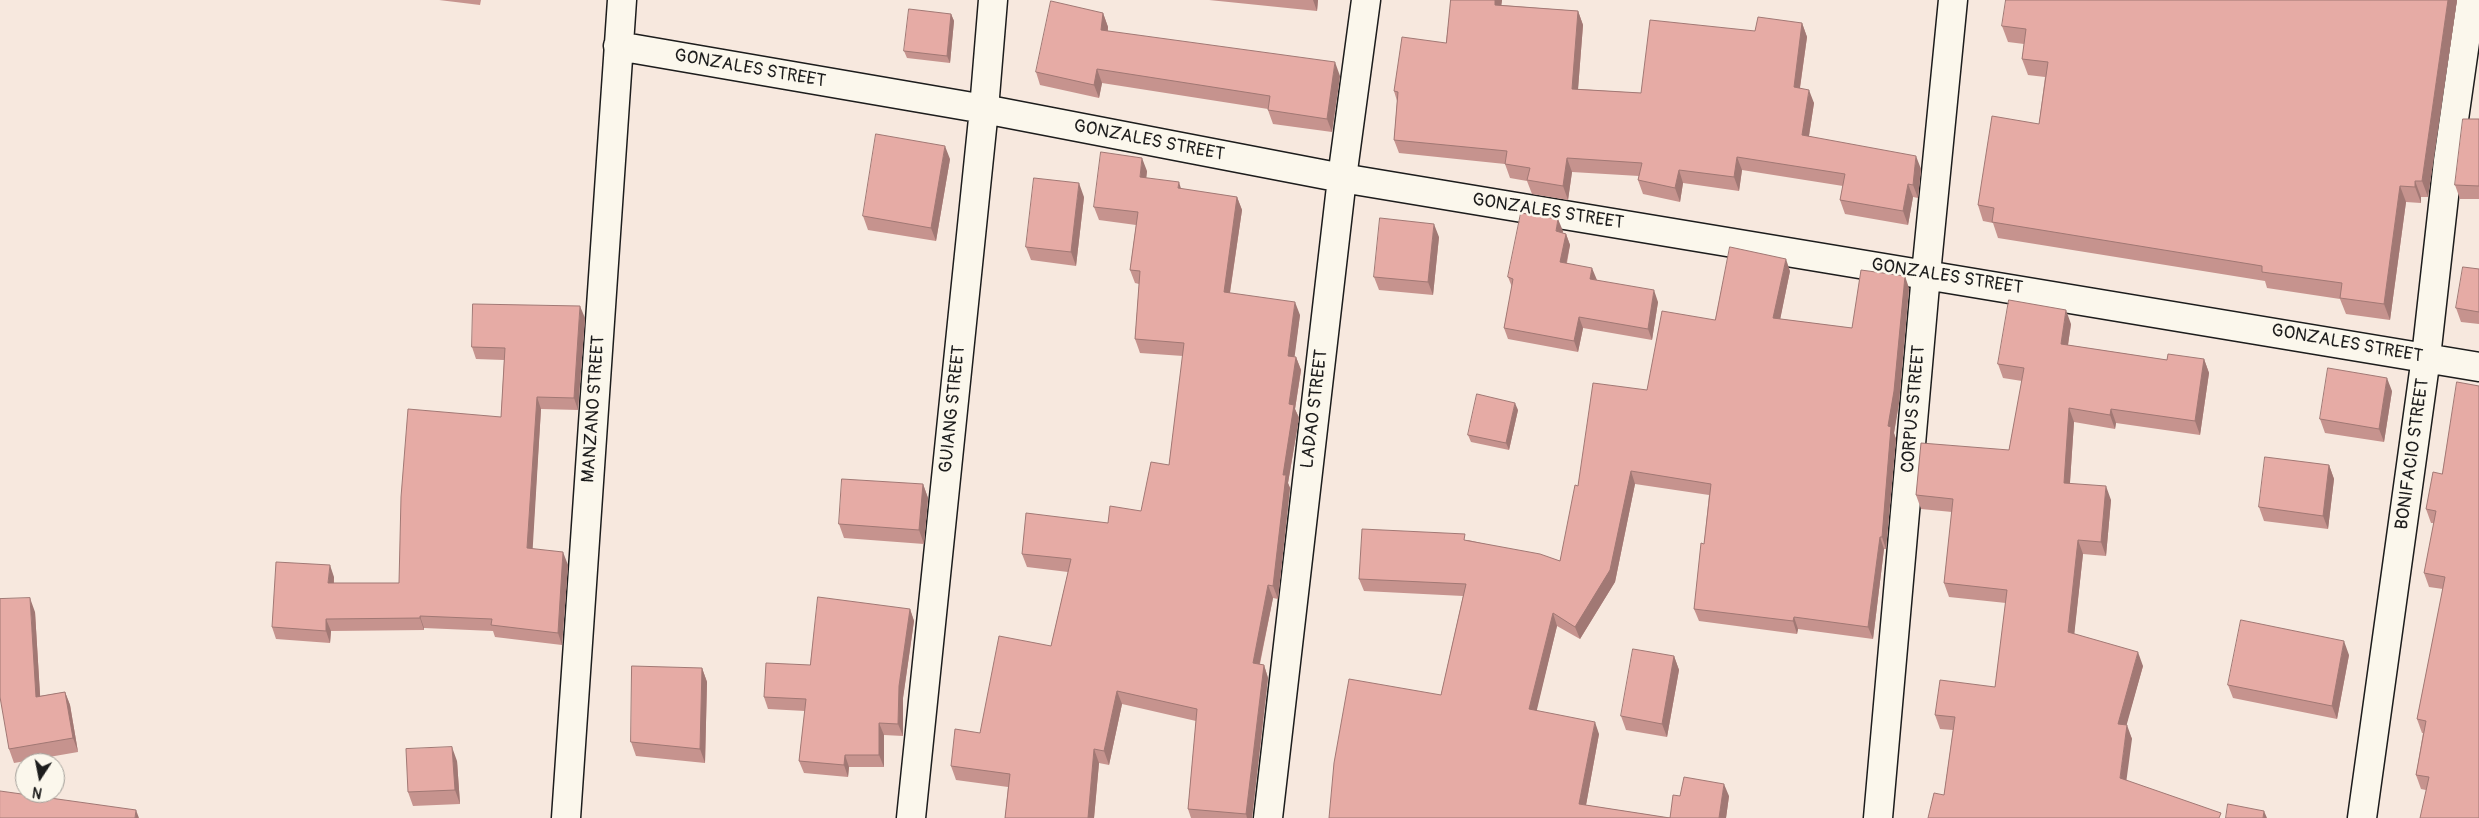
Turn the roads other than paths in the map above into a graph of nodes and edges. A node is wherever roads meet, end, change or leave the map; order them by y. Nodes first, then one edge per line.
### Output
1 (622, 0) edge
2 (993, 0) edge
3 (1366, 0) edge
4 (1954, 0) edge
5 (2471, 0) edge
6 (618, 46) junction
7 (984, 109) junction
8 (1342, 178) junction
9 (1926, 274) junction
10 (2426, 357) junction
11 (2479, 367) edge
12 (566, 818) edge
13 (911, 818) edge
14 (1268, 818) edge
15 (1878, 818) edge
16 (2362, 818) edge

1 - 6 street, MANZANO STREET
2 - 7 street, GUIANG STREET
3 - 8 street, LADAO STREET
4 - 9 street, CORPUS STREET
5 - 10 street, BONIFACIO STREET
6 - 7 street, GONZALES STREET
6 - 12 street, MANZANO STREET
7 - 8 street, GONZALES STREET
7 - 13 street, GUIANG STREET
8 - 9 street, GONZALES STREET
8 - 14 street, LADAO STREET
9 - 10 street, GONZALES STREET
9 - 15 street, CORPUS STREET
10 - 11 street, GONZALES STREET
10 - 16 street, BONIFACIO STREET

